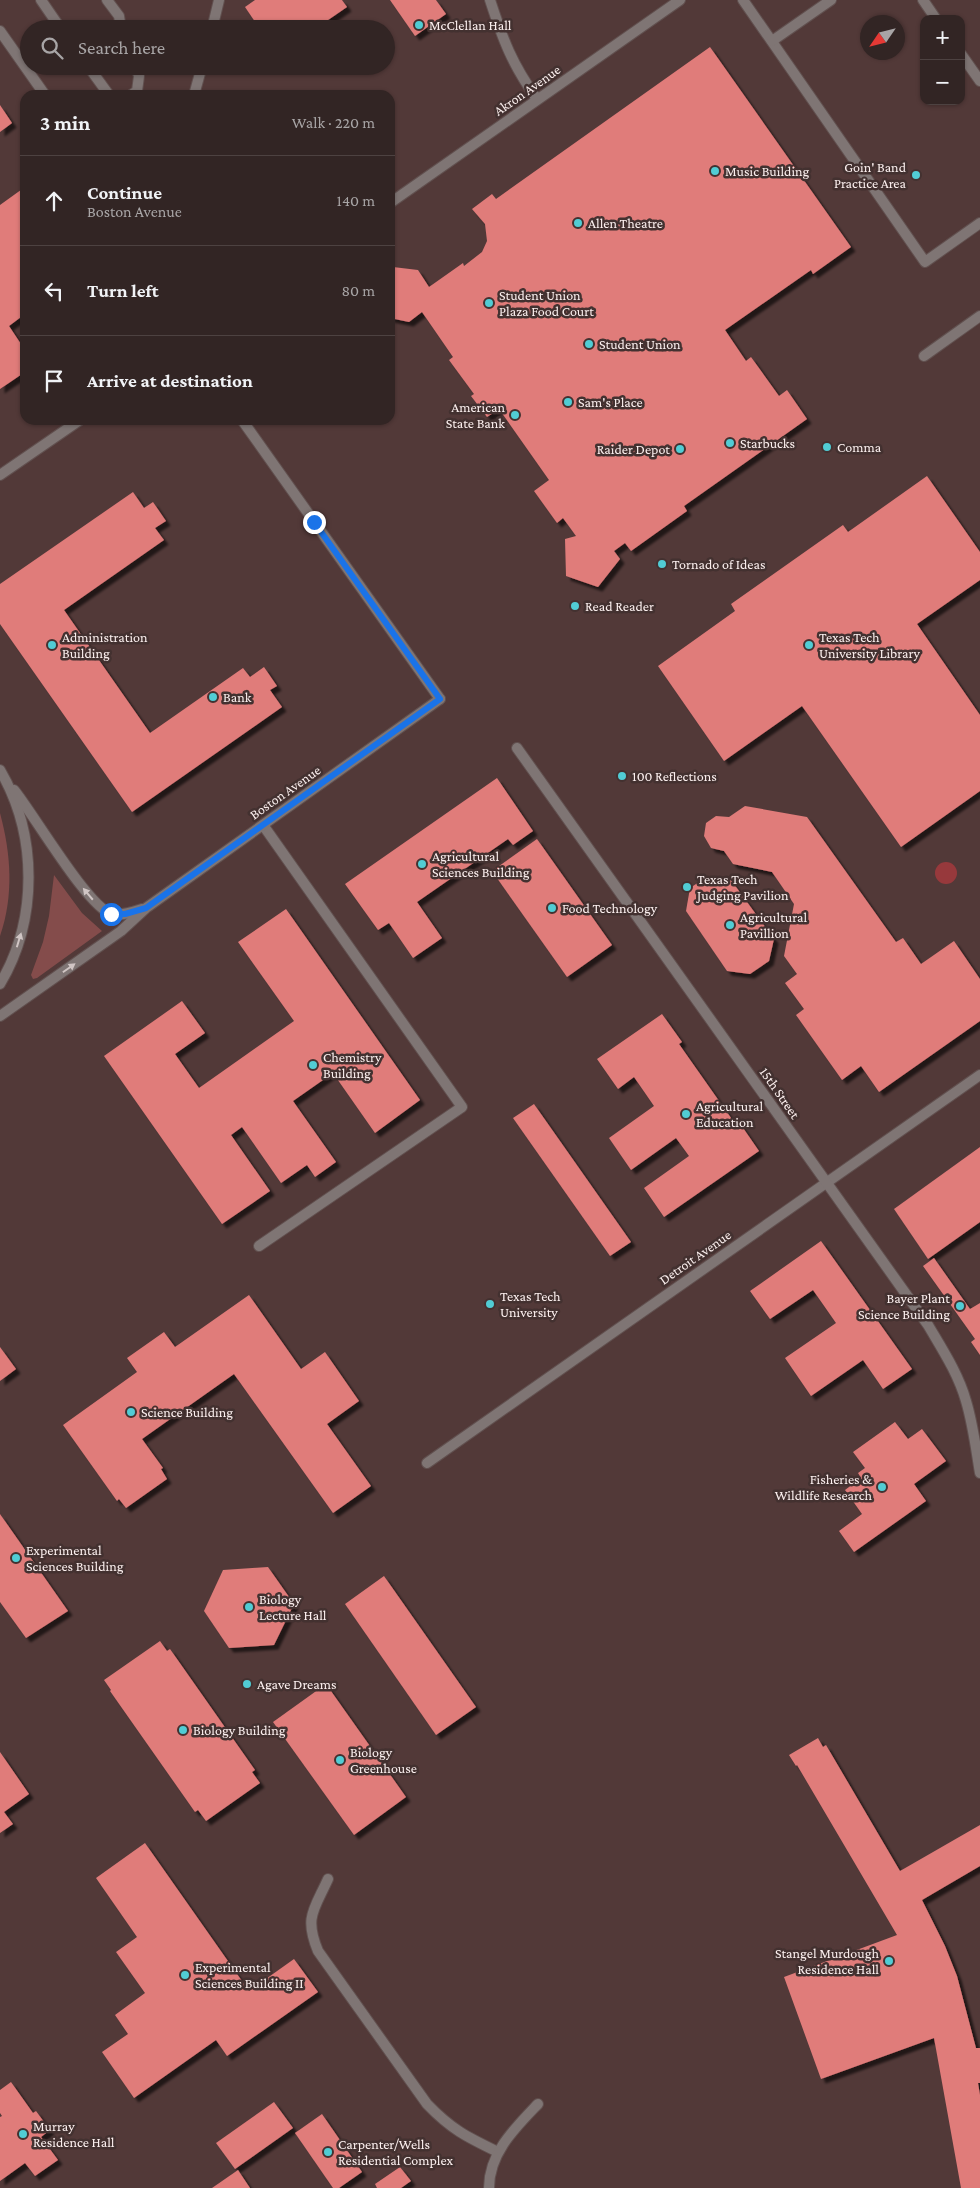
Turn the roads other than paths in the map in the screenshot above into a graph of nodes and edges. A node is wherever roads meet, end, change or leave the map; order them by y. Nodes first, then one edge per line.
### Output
1 (41, 0) edge
2 (107, 0) edge
3 (219, 0) edge
4 (490, 0) edge
5 (680, 0) edge
6 (744, 0) edge
7 (831, 0) edge
8 (923, 0) edge
9 (933, 15) edge
10 (55, 20) edge
11 (120, 20) edge
12 (214, 20) edge
13 (2, 38) edge
14 (772, 42) junction
15 (965, 60) edge
16 (20, 62) edge
17 (30, 75) edge
18 (95, 75) edge
19 (139, 75) edge
20 (200, 75) edge
21 (980, 81) edge
22 (41, 90) edge
23 (105, 90) edge
24 (137, 90) edge
25 (195, 90) edge
26 (537, 99) junction
27 (395, 199) edge
28 (980, 223) edge
29 (980, 316) edge
30 (924, 356) dead end
31 (73, 425) edge
32 (246, 425) edge
33 (0, 476) edge
34 (517, 748) dead end
35 (2, 772) edge
36 (263, 825) junction
37 (146, 908) junction
38 (0, 984) edge
39 (0, 1016) edge
40 (980, 1075) edge
41 (826, 1183) junction
42 (259, 1246) dead end
43 (427, 1462) dead end
44 (980, 1473) edge
45 (328, 1879) dead end
46 (538, 2104) dead end
47 (498, 2152) junction
48 (489, 2188) edge

1 - 10 street
2 - 11 street
3 - 12 street
4 - 26 street
5 - 26 street, Akron Avenue
6 - 14 street
7 - 14 street
8 - 9 street
13 - 16 street
14 - 28 street
15 - 21 street
17 - 22 street
18 - 23 street
19 - 24 street
20 - 25 street
26 - 27 street, Akron Avenue
29 - 30 street
31 - 33 street
32 - 36 street, Boston Avenue
34 - 41 street, 15th Street
37 -> 35 street, Boston Avenue
38 -> 35 street
36 - 37 street, Boston Avenue
36 - 42 street
39 -> 37 street, Boston Avenue
40 - 41 street, Detroit Avenue
41 - 43 street, Detroit Avenue
41 - 44 street, 15th Street
45 - 47 street
46 - 47 street
47 - 48 street

